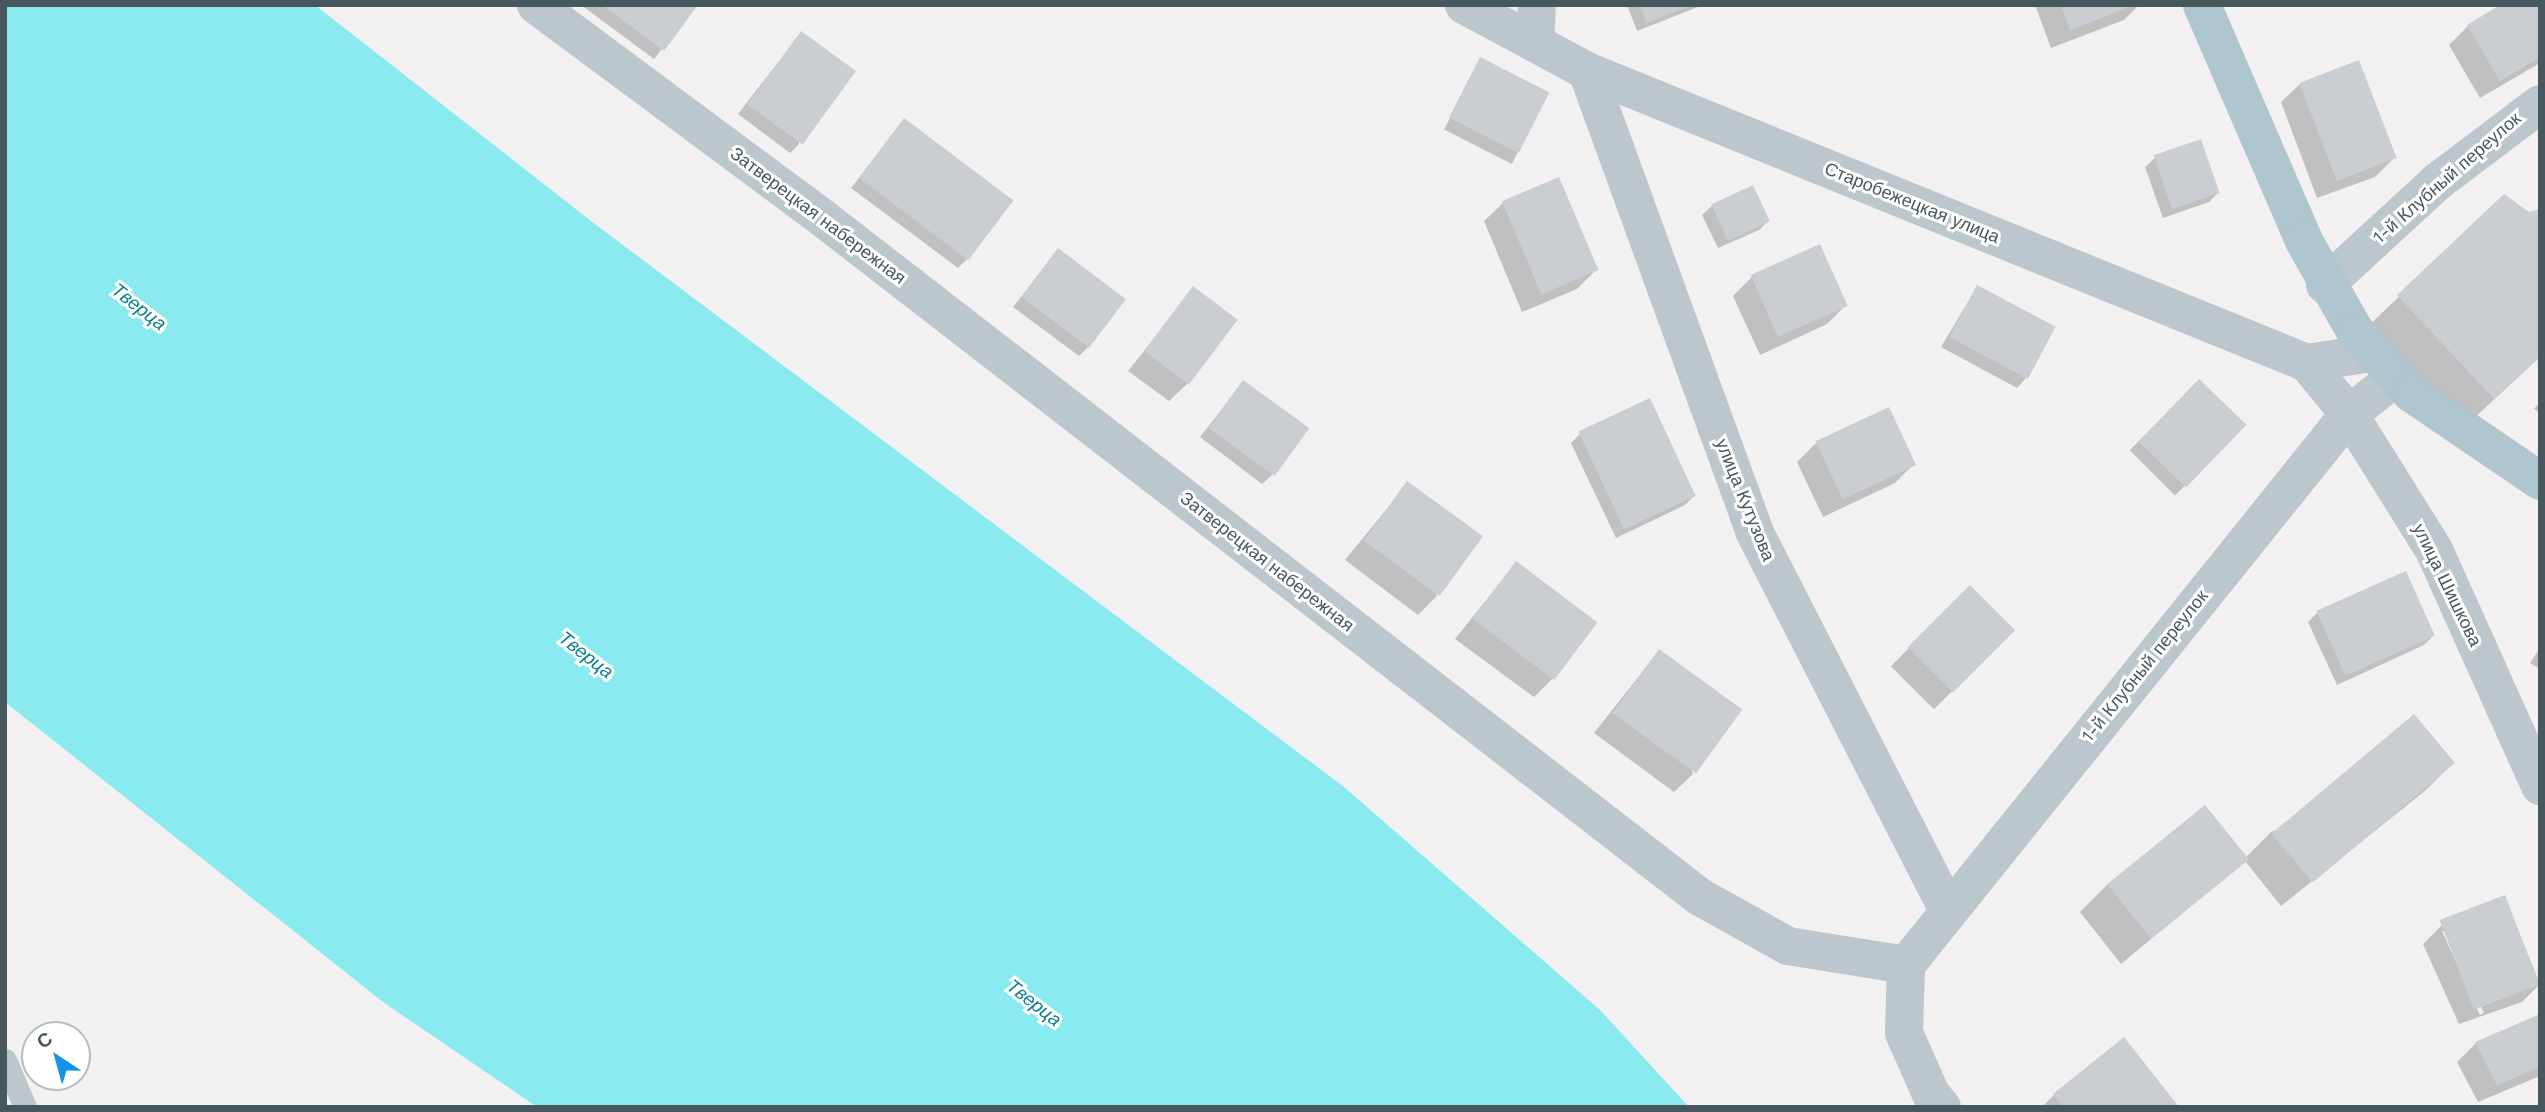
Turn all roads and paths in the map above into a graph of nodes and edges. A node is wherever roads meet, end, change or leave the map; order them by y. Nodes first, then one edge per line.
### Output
1 (536, 5) edge
2 (1464, 5) edge
3 (1537, 5) edge
4 (2202, 5) edge
5 (1535, 43) junction
6 (1587, 71) junction
7 (2540, 104) edge
8 (2325, 285) junction
9 (2307, 363) junction
10 (2383, 366) junction
11 (2349, 414) junction
12 (2540, 481) edge
13 (2540, 786) edge
14 (1948, 910) junction
15 (1906, 965) junction
16 (5, 1060) edge
17 (26, 1107) edge
18 (1942, 1107) edge

1 - 15 street, Затверецкая набережная
2 - 5 street, Старобежецкая улица
3 - 5 street
4 - 8 main road
5 - 6 street, Старобежецкая улица
6 - 9 street, Старобежецкая улица
6 - 14 street, улица Кутузова
7 - 8 street, 1-й Клубный переулок
8 - 10 main road
9 - 10 street
9 - 11 street, улица Шишкова
10 - 11 street, 1-й Клубный переулок
10 - 12 main road
11 - 13 street, улица Шишкова
11 - 14 street, 1-й Клубный переулок
14 - 15 street, 1-й Клубный переулок
15 - 18 street
16 - 17 lane

